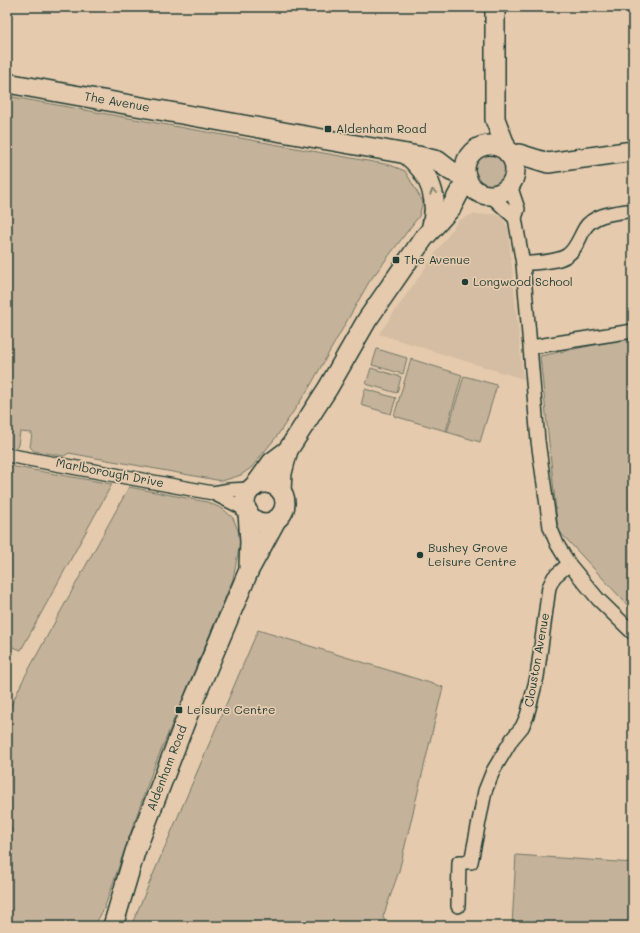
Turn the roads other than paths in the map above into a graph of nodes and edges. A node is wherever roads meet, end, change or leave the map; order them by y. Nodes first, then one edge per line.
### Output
1 (495, 7) edge
2 (7, 83) edge
3 (495, 119) junction
4 (633, 151) edge
5 (473, 152) junction
6 (406, 154) junction
7 (510, 154) junction
8 (438, 161) junction
9 (548, 163) junction
10 (466, 177) junction
11 (511, 183) junction
12 (488, 195) junction
13 (451, 208) junction
14 (633, 210) edge
15 (516, 218) junction
16 (431, 230) junction
17 (523, 264) junction
18 (633, 331) edge
19 (532, 347) junction
20 (288, 450) junction
21 (7, 455) edge
22 (252, 488) junction
23 (281, 490) junction
24 (213, 493) junction
25 (247, 511) junction
26 (276, 520) junction
27 (569, 564) junction
28 (249, 570) junction
29 (633, 633) edge
30 (458, 906) dead end
31 (114, 926) edge

1 - 3 main road
2 - 6 main road, The Avenue
3 - 5 main road
3 - 7 main road
4 - 9 main road
5 - 7 main road
5 - 8 main road, The Avenue
5 - 10 main road
6 - 8 main road, The Avenue
16 -> 6 main road
7 - 9 main road
7 - 11 main road
8 - 10 main road, The Avenue
9 - 11 main road
10 - 12 main road
10 - 13 main road
11 - 12 main road
11 - 15 street
12 - 13 main road
12 - 15 street
13 - 16 main road
14 - 17 street
15 - 17 street
16 - 20 main road
17 - 19 street
18 - 19 street
19 - 27 street
20 - 22 main road
20 - 23 main road
21 - 24 street, Marlborough Drive
22 - 23 main road
22 - 24 street, Marlborough Drive
22 - 25 main road
23 - 26 main road
24 - 25 street, Marlborough Drive
25 - 26 main road
25 - 28 main road, Aldenham Road
26 - 28 main road, Aldenham Road
27 - 29 street
27 - 30 street, Clouston Avenue
28 - 31 main road, Aldenham Road

